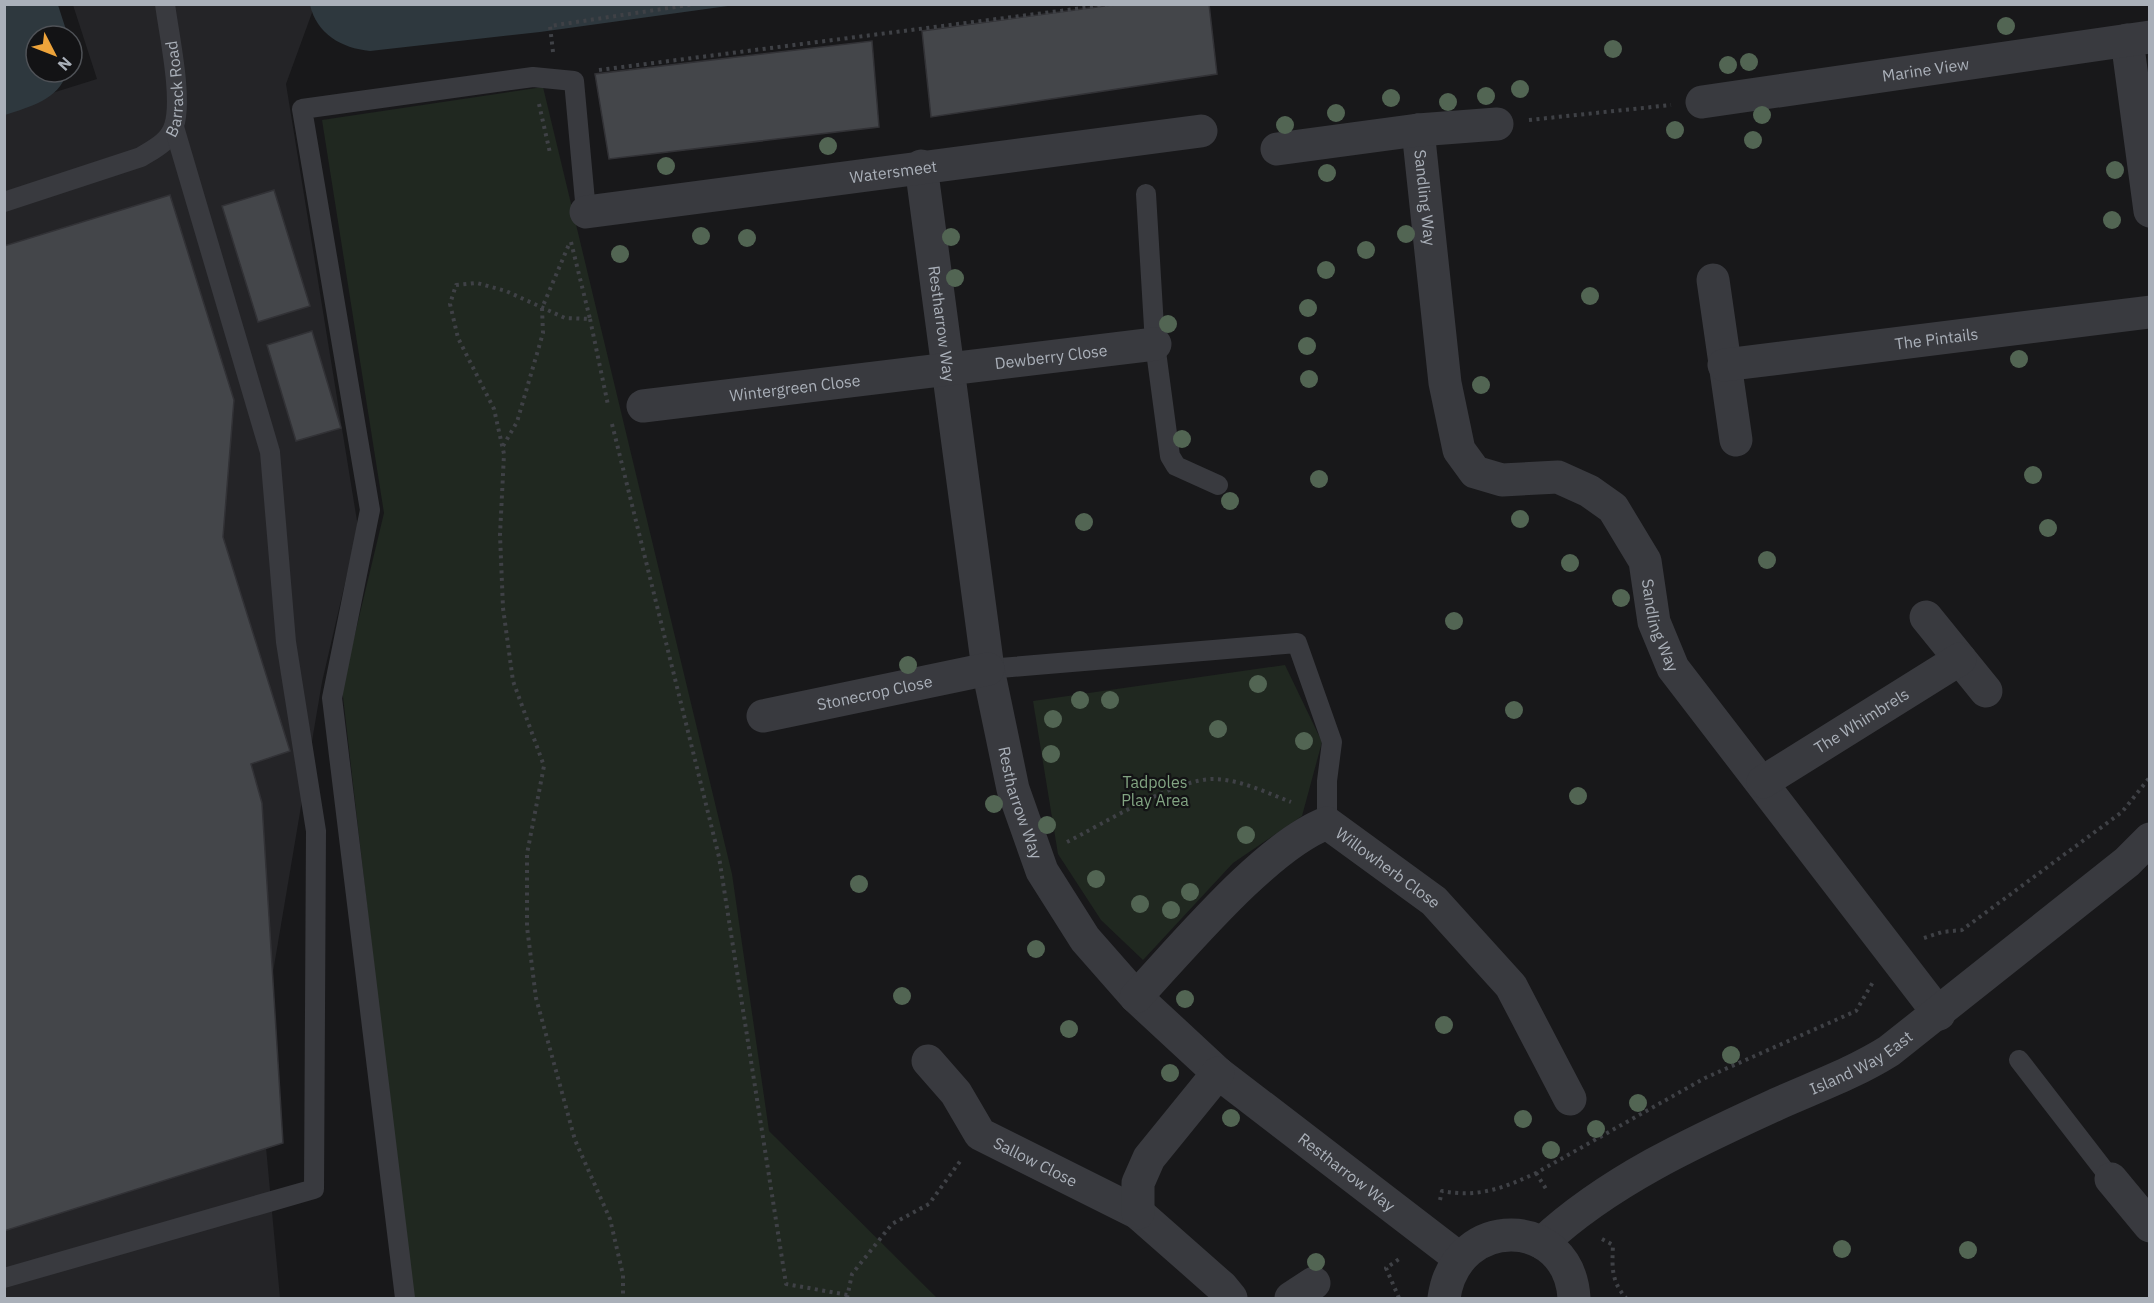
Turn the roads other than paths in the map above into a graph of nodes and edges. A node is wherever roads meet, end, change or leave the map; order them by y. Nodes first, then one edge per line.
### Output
1 (165, 4) edge
2 (2138, 39) edge
3 (1702, 102) road end
4 (1497, 124) road end
5 (174, 127) junction
6 (1418, 130) junction
7 (1201, 131) dead end
8 (1277, 148) dead end
9 (921, 166) junction
10 (1146, 194) dead end
11 (4, 202) edge
12 (2150, 211) edge
13 (585, 212) joint
14 (1713, 280) dead end
15 (2150, 312) edge
16 (1155, 344) junction
17 (1724, 364) junction
18 (946, 370) junction
19 (643, 406) dead end
20 (1736, 440) dead end
21 (1218, 485) dead end
22 (1926, 617) dead end
23 (1960, 658) junction
24 (988, 669) junction
25 (1986, 691) dead end
26 (763, 716) dead end
27 (1763, 782) junction
28 (1327, 824) junction
29 (2150, 839) edge
30 (1136, 997) junction
31 (1939, 1014) junction
32 (2019, 1060) dead end
33 (928, 1061) dead end
34 (1218, 1073) junction
35 (1570, 1099) dead end
36 (2111, 1179) joint
37 (1138, 1213) junction
38 (2150, 1226) edge
39 (1542, 1243) junction
40 (1459, 1258) junction
41 (4, 1278) edge
42 (405, 1299) edge
43 (1230, 1299) edge
44 (1444, 1299) edge
45 (1575, 1299) edge

1 - 5 lane, Barrack Road
2 - 3 street, Marine View
2 - 12 street
4 - 6 street, Sandling Way
5 - 11 lane, Barrack Road
5 - 41 lane
6 - 8 street, Sandling Way
6 - 27 street, Sandling Way
7 - 9 street, Watersmeet
9 - 13 street, Watersmeet
9 - 18 street, Restharrow Way
10 - 16 lane
13 - 42 lane
14 - 17 street
15 - 17 street, The Pintails
16 - 18 street, Dewberry Close
16 - 21 lane
17 - 20 street
18 - 19 street, Wintergreen Close
18 - 24 street, Restharrow Way
22 - 23 street
23 - 25 street
23 - 27 street, The Whimbrels
24 - 26 street, Stonecrop Close
24 - 28 lane
24 - 30 street, Restharrow Way
27 - 31 street, Sandling Way
28 - 30 street, Willowherb Close
28 - 35 street, Willowherb Close
29 - 31 street, Island Way East
30 - 34 street, Restharrow Way
31 - 39 street, Island Way East
32 - 36 lane
33 - 37 street, Sallow Close
34 - 37 street
34 - 40 street, Restharrow Way
36 - 38 street
37 - 43 street, Sallow Close
39 - 40 street
39 - 45 street
40 - 44 street

